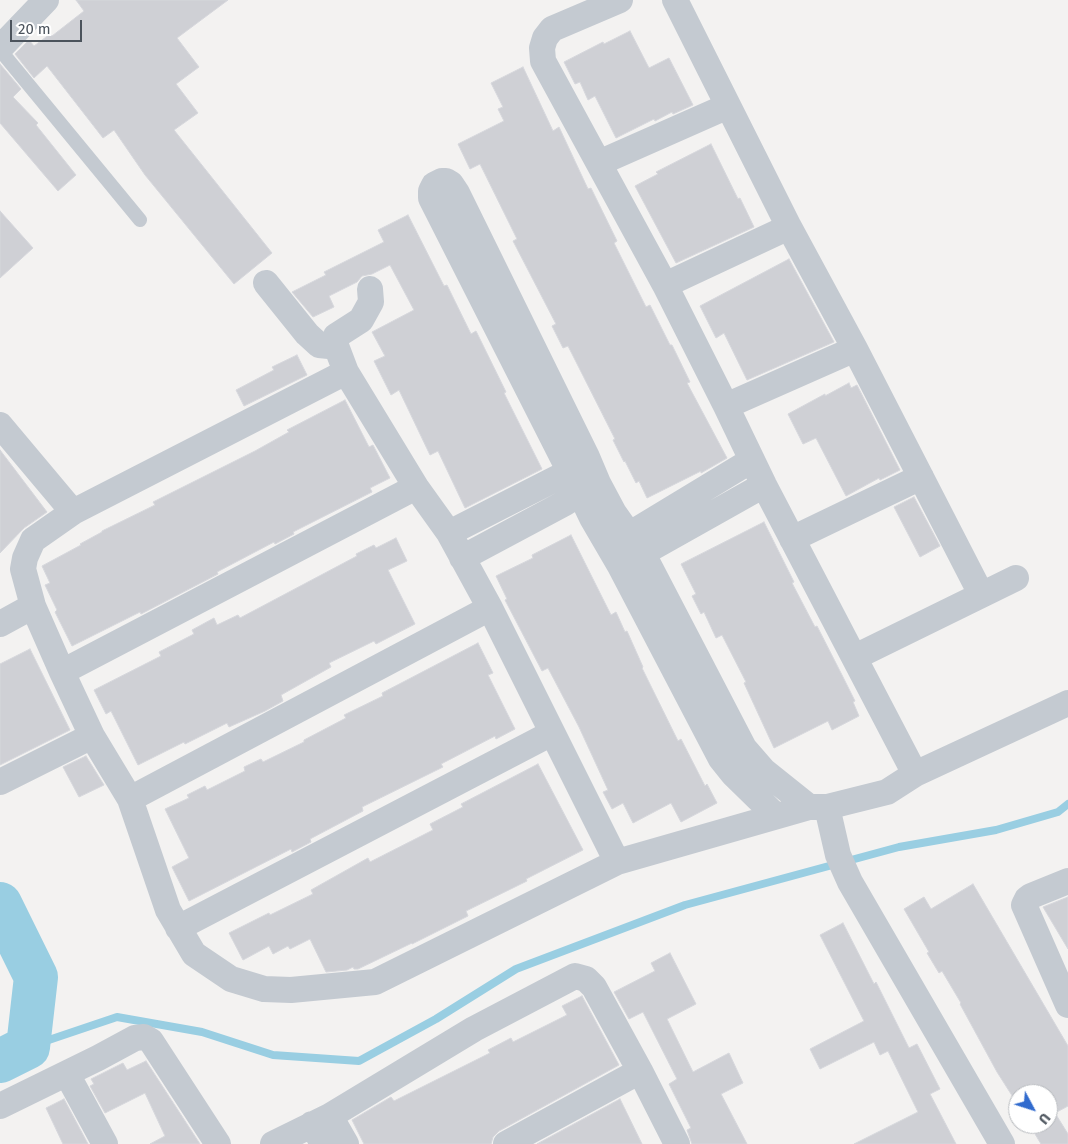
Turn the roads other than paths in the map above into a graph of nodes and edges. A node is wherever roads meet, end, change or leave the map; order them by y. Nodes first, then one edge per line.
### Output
1 (46, 0) edge
2 (620, 0) edge
3 (675, 0) edge
4 (0, 49) edge
5 (728, 106) junction
6 (599, 163) junction
7 (140, 220) dead end
8 (789, 227) junction
9 (266, 283) dead end
10 (665, 285) junction
11 (370, 289) dead end
12 (335, 343) junction
13 (855, 349) junction
14 (346, 372) junction
15 (726, 406) junction
16 (0, 425) edge
17 (752, 460) junction
18 (578, 463) junction
19 (921, 477) junction
20 (416, 486) junction
21 (764, 486) junction
22 (589, 488) junction
23 (72, 512) junction
24 (449, 533) junction
25 (792, 539) junction
26 (625, 550) junction
27 (462, 558) junction
28 (1016, 578) dead end
29 (981, 594) junction
30 (34, 606) junction
31 (490, 608) junction
32 (0, 624) edge
33 (855, 657) junction
34 (62, 672) junction
35 (1068, 703) edge
36 (552, 732) junction
37 (92, 736) junction
38 (915, 774) junction
39 (0, 782) edge
40 (130, 799) junction
41 (818, 807) junction
42 (776, 816) junction
43 (617, 862) junction
44 (1068, 881) edge
45 (178, 928) junction
46 (1068, 1005) edge
47 (640, 1071) junction
48 (67, 1074) junction
49 (0, 1106) edge
50 (322, 1128) edge
51 (105, 1144) edge
52 (218, 1144) edge
53 (273, 1144) edge
54 (346, 1144) edge
55 (506, 1144) edge
56 (677, 1144) edge
57 (1002, 1144) edge

1 - 4 street
2 - 6 street
3 - 5 street
4 - 7 lane
5 - 6 street
5 - 8 street
6 - 10 street
8 - 10 street
8 - 13 street
9 - 12 street
10 - 15 street
11 - 12 street
12 - 14 street
13 - 15 street
13 - 19 street
14 - 20 street
14 - 23 street
15 - 17 street
16 - 23 street
17 - 21 street
17 - 26 street
18 - 18 street
18 - 22 street
18 - 24 street
19 - 25 street
19 - 29 street
20 - 24 street
20 - 34 street
21 - 25 street
21 - 26 street
22 - 26 street
22 - 27 street
23 - 30 street
24 - 27 street
25 - 33 street
26 - 41 street
26 - 42 street
27 - 31 street
28 - 29 street
29 - 33 street
30 - 32 street
30 - 34 street
31 - 36 street
31 - 40 street
33 - 38 street
34 - 37 street
35 - 38 street
36 - 43 street
36 - 45 street
37 - 39 street
37 - 40 street
38 - 41 street
40 - 45 street
41 - 42 street
41 - 57 street
42 - 43 street
43 - 45 street
44 - 46 street
47 - 50 street
47 - 55 street
47 - 56 street
48 - 49 street
48 - 51 street
48 - 52 street
50 - 53 street
50 - 54 street

